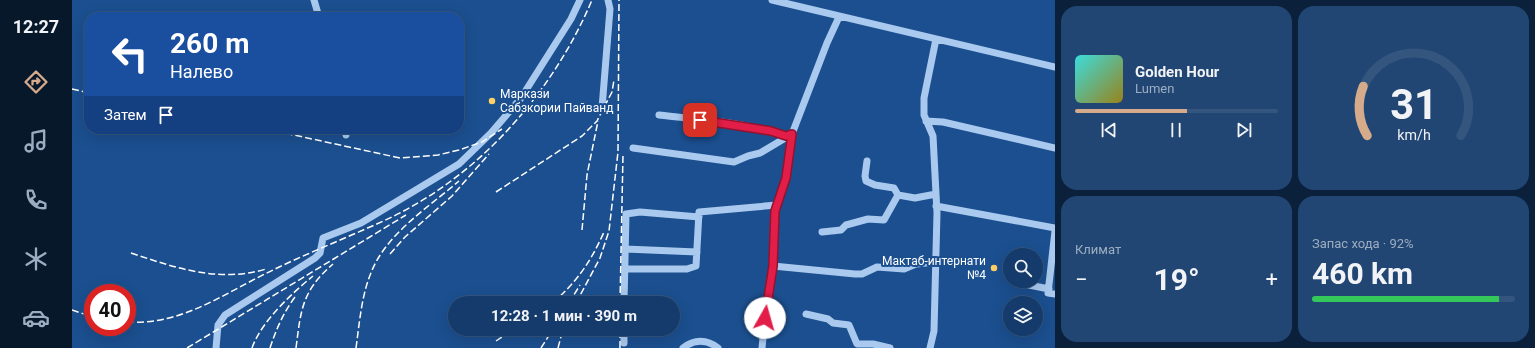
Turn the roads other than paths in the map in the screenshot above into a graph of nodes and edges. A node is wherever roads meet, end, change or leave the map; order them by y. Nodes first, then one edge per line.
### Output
1 (314, 0) edge
2 (580, 0) edge
3 (608, 0) edge
4 (772, 0) edge
5 (318, 12) edge
6 (839, 17) junction
7 (936, 39) junction
8 (1055, 68) edge
9 (602, 108) dead end
10 (660, 115) dead end
11 (926, 121) junction
12 (789, 135) junction
13 (633, 148) dead end
14 (1055, 148) edge
15 (867, 161) dead end
16 (936, 194) junction
17 (898, 195) junction
18 (777, 205) junction
19 (936, 206) junction
20 (699, 217) junction
21 (1055, 230) edge
22 (822, 232) dead end
23 (625, 249) junction
24 (697, 252) junction
25 (936, 262) junction
26 (773, 266) junction
27 (625, 269) junction
28 (1043, 288) edge
29 (1049, 289) junction
30 (1055, 294) edge
31 (624, 296) edge
32 (806, 314) dead end
33 (624, 336) edge
34 (624, 343) dead end
35 (216, 348) edge
36 (683, 348) edge
37 (718, 348) edge
38 (762, 348) edge
39 (890, 348) edge
40 (930, 348) edge

1 - 5 street
2 - 35 street
3 - 9 street
4 - 6 street
6 - 7 street
6 - 12 street
7 - 8 street
7 - 11 street
10 - 12 street
11 - 14 street
11 - 16 street
12 - 13 street
12 - 18 street
15 - 17 street
16 - 17 street
16 - 19 street
17 - 22 street
18 - 20 street
18 - 26 street
19 - 21 street
19 - 25 street
20 - 23 street
20 - 24 street
21 - 29 street
23 - 24 street
23 - 27 street
24 - 27 street
25 - 26 street
25 - 40 street
26 - 38 street
27 - 31 street
28 - 29 street
29 - 30 street
32 - 39 street
33 - 34 street
36 - 37 street

